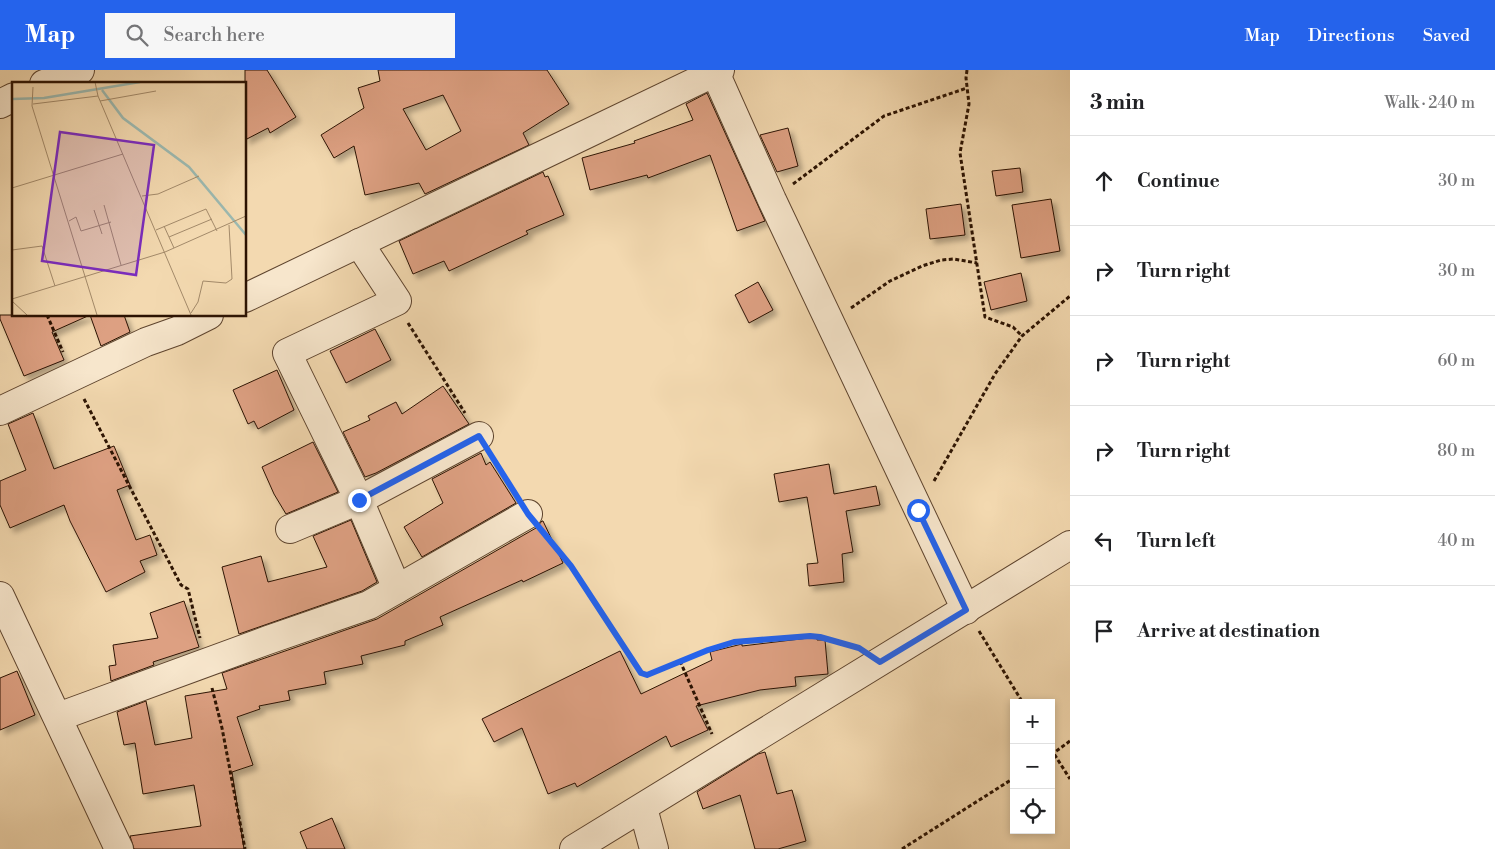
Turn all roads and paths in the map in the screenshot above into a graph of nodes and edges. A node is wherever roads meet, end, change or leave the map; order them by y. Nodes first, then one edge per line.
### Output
1 (80, 70) edge
2 (967, 70) edge
3 (716, 71) edge
4 (49, 82) edge
5 (967, 88) junction
6 (12, 97) edge
7 (0, 104) edge
8 (772, 200) junction
9 (359, 243) junction
10 (977, 263) junction
11 (1070, 296) edge
12 (246, 298) edge
13 (394, 302) junction
14 (47, 316) edge
15 (207, 316) edge
16 (830, 323) junction
17 (1022, 336) junction
18 (73, 376) junction
19 (0, 411) edge
20 (479, 436) junction
21 (359, 500) junction
22 (918, 510) junction
23 (528, 514) junction
24 (290, 529) dead end
25 (1070, 545) edge
26 (397, 589) junction
27 (0, 596) edge
28 (966, 610) junction
29 (680, 661) junction
30 (206, 662) junction
31 (880, 662) junction
32 (1021, 699) edge
33 (58, 717) junction
34 (1070, 741) edge
35 (1055, 750) edge
36 (1055, 756) edge
37 (723, 758) junction
38 (1070, 779) edge
39 (1010, 781) edge
40 (643, 808) junction
41 (119, 849) edge
42 (245, 849) edge
43 (574, 849) edge
44 (654, 849) edge
45 (902, 849) edge

1 - 4 street
2 - 5 path
3 - 8 street
3 - 9 street
5 - 8 path
5 - 10 path
6 - 7 street
8 - 16 street
9 - 12 street
9 - 13 street
10 - 16 path
10 - 17 path
11 - 17 path
13 - 20 path
13 - 21 street
14 - 18 path
15 - 18 street
16 - 22 street
17 - 22 path
18 - 19 street
18 - 30 path
20 - 21 street
20 - 23 path
21 - 24 street
21 - 26 street
22 - 28 street
23 - 26 street
23 - 29 path
25 - 28 street
26 - 30 street
27 - 33 street
28 - 31 street
28 - 32 path
29 - 31 path
29 - 37 path
30 - 33 street
30 - 42 path
31 - 37 street
33 - 41 street
34 - 35 path
36 - 38 path
37 - 40 street
39 - 45 path
40 - 43 street
40 - 44 street

